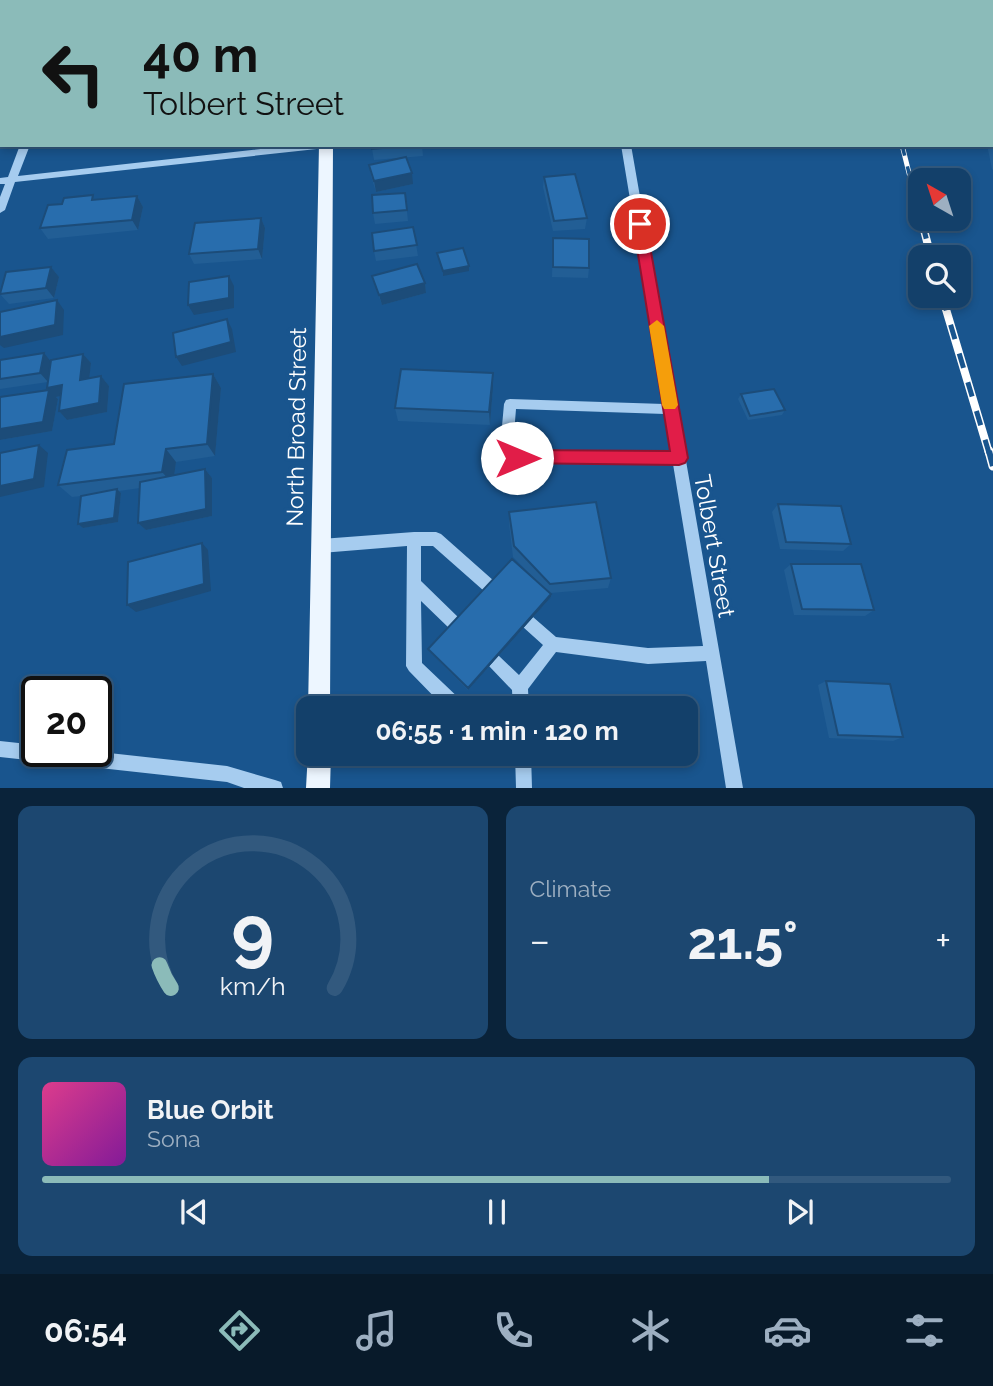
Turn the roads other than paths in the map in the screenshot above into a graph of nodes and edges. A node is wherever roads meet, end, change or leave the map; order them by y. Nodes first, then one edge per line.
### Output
1 (24, 147) edge
2 (308, 147) edge
3 (326, 147) edge
4 (626, 147) edge
5 (12, 180) junction
6 (0, 181) edge
7 (0, 210) edge
8 (670, 409) junction
9 (679, 458) junction
10 (414, 539) junction
11 (321, 546) junction
12 (415, 585) junction
13 (489, 586) edge
14 (528, 622) edge
15 (455, 624) edge
16 (553, 644) junction
17 (712, 653) junction
18 (494, 661) edge
19 (520, 687) junction
20 (319, 696) edge
21 (445, 696) edge
22 (520, 696) edge
23 (0, 749) edge
24 (318, 766) edge
25 (523, 766) edge
26 (275, 788) edge
27 (318, 788) edge
28 (524, 788) edge
29 (735, 788) edge

1 - 5 street
2 - 5 street
3 - 11 main road, North Broad Street
4 - 8 street, Tolbert Street
5 - 6 street
5 - 7 street
8 - 9 street, Tolbert Street
8 - 9 street
9 - 17 street, Tolbert Street
10 - 11 street
10 - 12 street
10 - 13 lane
11 - 20 main road, North Broad Street
12 - 15 street
12 - 21 street
14 - 16 lane
16 - 17 street
16 - 19 street
17 - 29 street, Tolbert Street
18 - 19 street
19 - 22 street
23 - 26 street
24 - 27 main road
25 - 28 street

